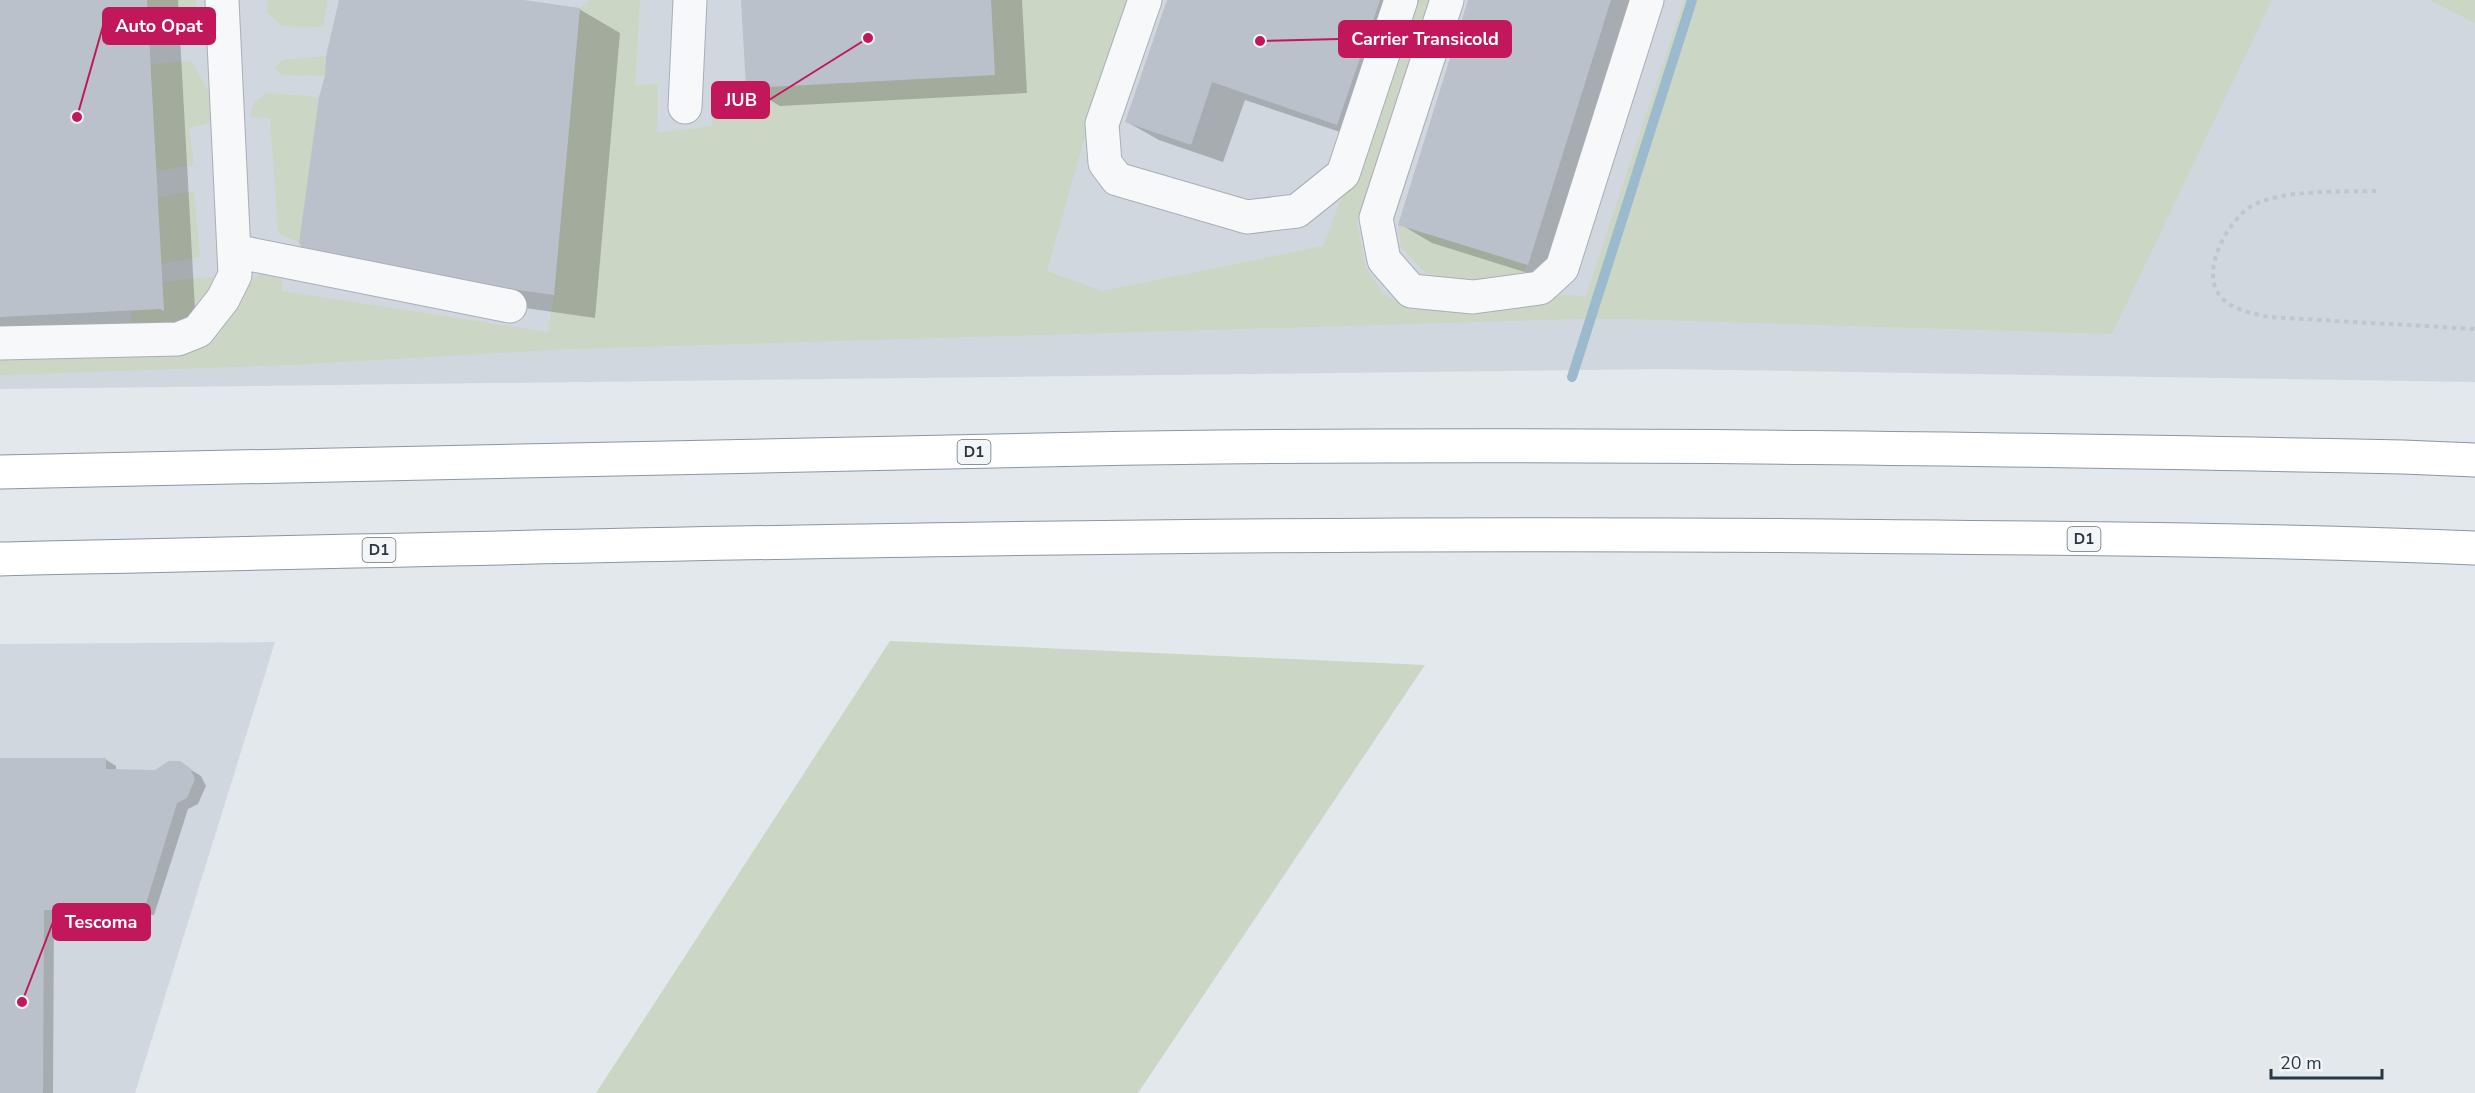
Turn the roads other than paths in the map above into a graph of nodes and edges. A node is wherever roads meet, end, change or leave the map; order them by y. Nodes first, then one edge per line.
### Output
1 (222, 0) edge
2 (690, 0) edge
3 (1144, 0) edge
4 (1401, 0) edge
5 (1447, 0) edge
6 (1647, 0) edge
7 (685, 107) dead end
8 (234, 251) junction
9 (510, 306) dead end
10 (0, 342) edge
11 (2475, 460) edge
12 (0, 472) edge
13 (2475, 548) edge
14 (0, 559) edge

1 - 8 lane
2 - 7 lane
3 - 4 lane
5 - 6 lane
8 - 9 lane
8 - 10 lane
11 - 12 highway, D1
13 - 14 highway, D1

